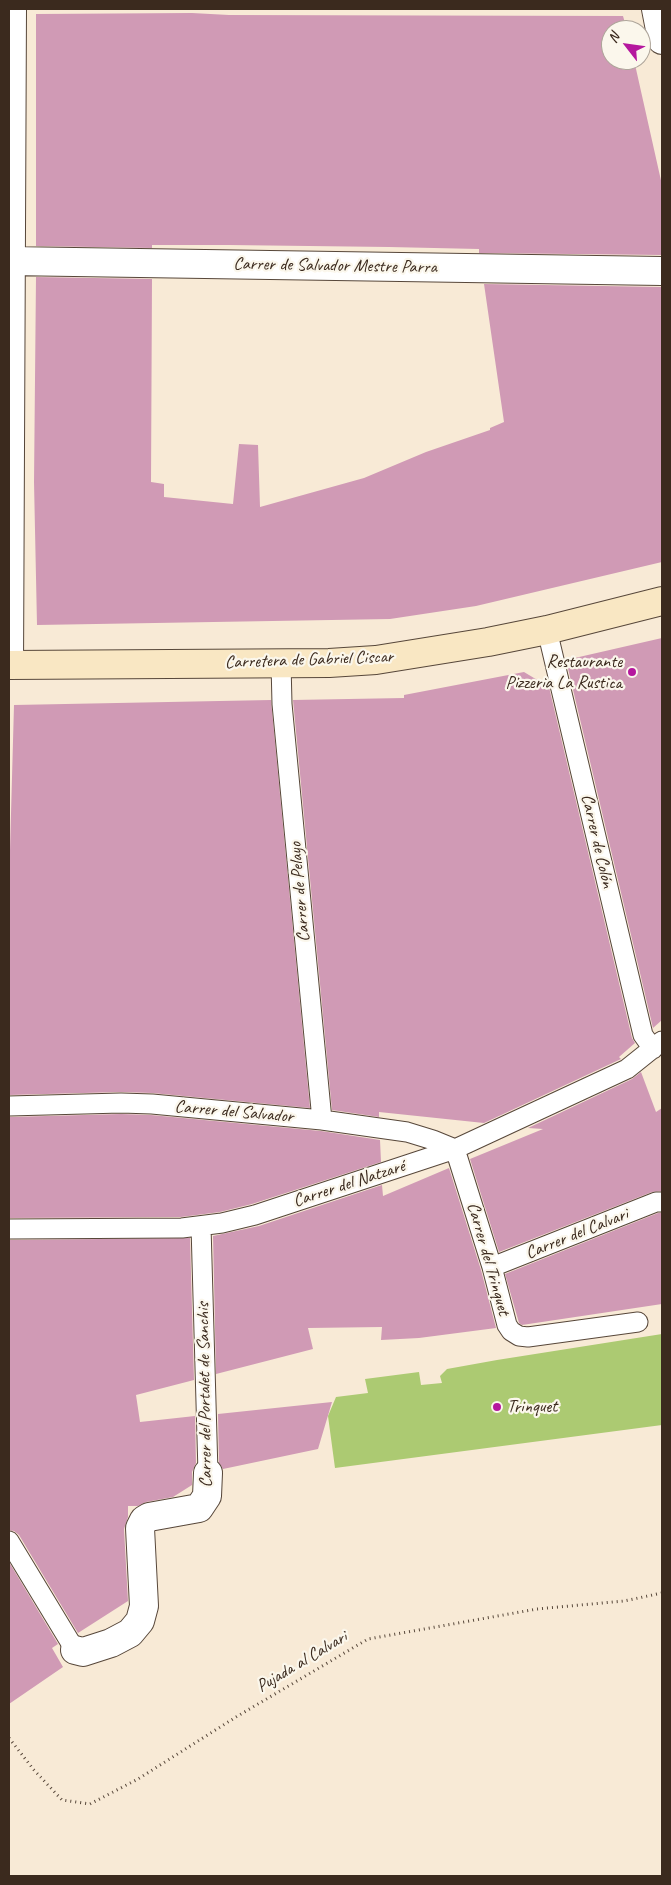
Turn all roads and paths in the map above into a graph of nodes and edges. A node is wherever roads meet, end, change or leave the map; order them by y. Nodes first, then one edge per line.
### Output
1 (12, 9) edge
2 (656, 9) edge
3 (662, 40) edge
4 (10, 261) edge
5 (662, 271) edge
6 (662, 601) edge
7 (547, 630) junction
8 (281, 664) junction
9 (9, 666) edge
10 (658, 1045) edge
11 (9, 1106) edge
12 (322, 1120) junction
13 (455, 1149) junction
14 (662, 1202) edge
15 (201, 1226) junction
16 (9, 1229) edge
17 (492, 1268) junction
18 (638, 1322) dead end
19 (208, 1473) joint
20 (9, 1542) edge
21 (662, 1593) edge
22 (76, 1650) joint
23 (9, 1738) edge

1 - 4 street
2 - 3 street
4 - 5 street, Carrer de Salvador Mestre Parra
4 - 9 street
6 - 7 main road, Carretera de Gabriel Ciscar
7 - 8 main road, Carretera de Gabriel Ciscar
7 - 10 lane, Carrer de Colón
8 - 9 main road, Carretera de Gabriel Ciscar
8 - 12 lane, Carrer de Pelayo
10 - 13 lane, Carrer del Natzaré
11 - 12 lane, Carrer del Salvador
12 - 13 lane, Carrer del Salvador
13 - 15 lane, Carrer del Natzaré
13 - 17 lane, Carrer del Trinquet
14 - 17 lane, Carrer del Calvari
15 - 16 lane, Carrer del Natzaré
15 - 19 lane, Carrer del Portalet de Sanchis
17 - 18 lane, Carrer del Trinquet
19 - 22 street, Carrer del Portalet de Sanchis
20 - 22 lane
21 - 23 path, Pujada al Calvari

